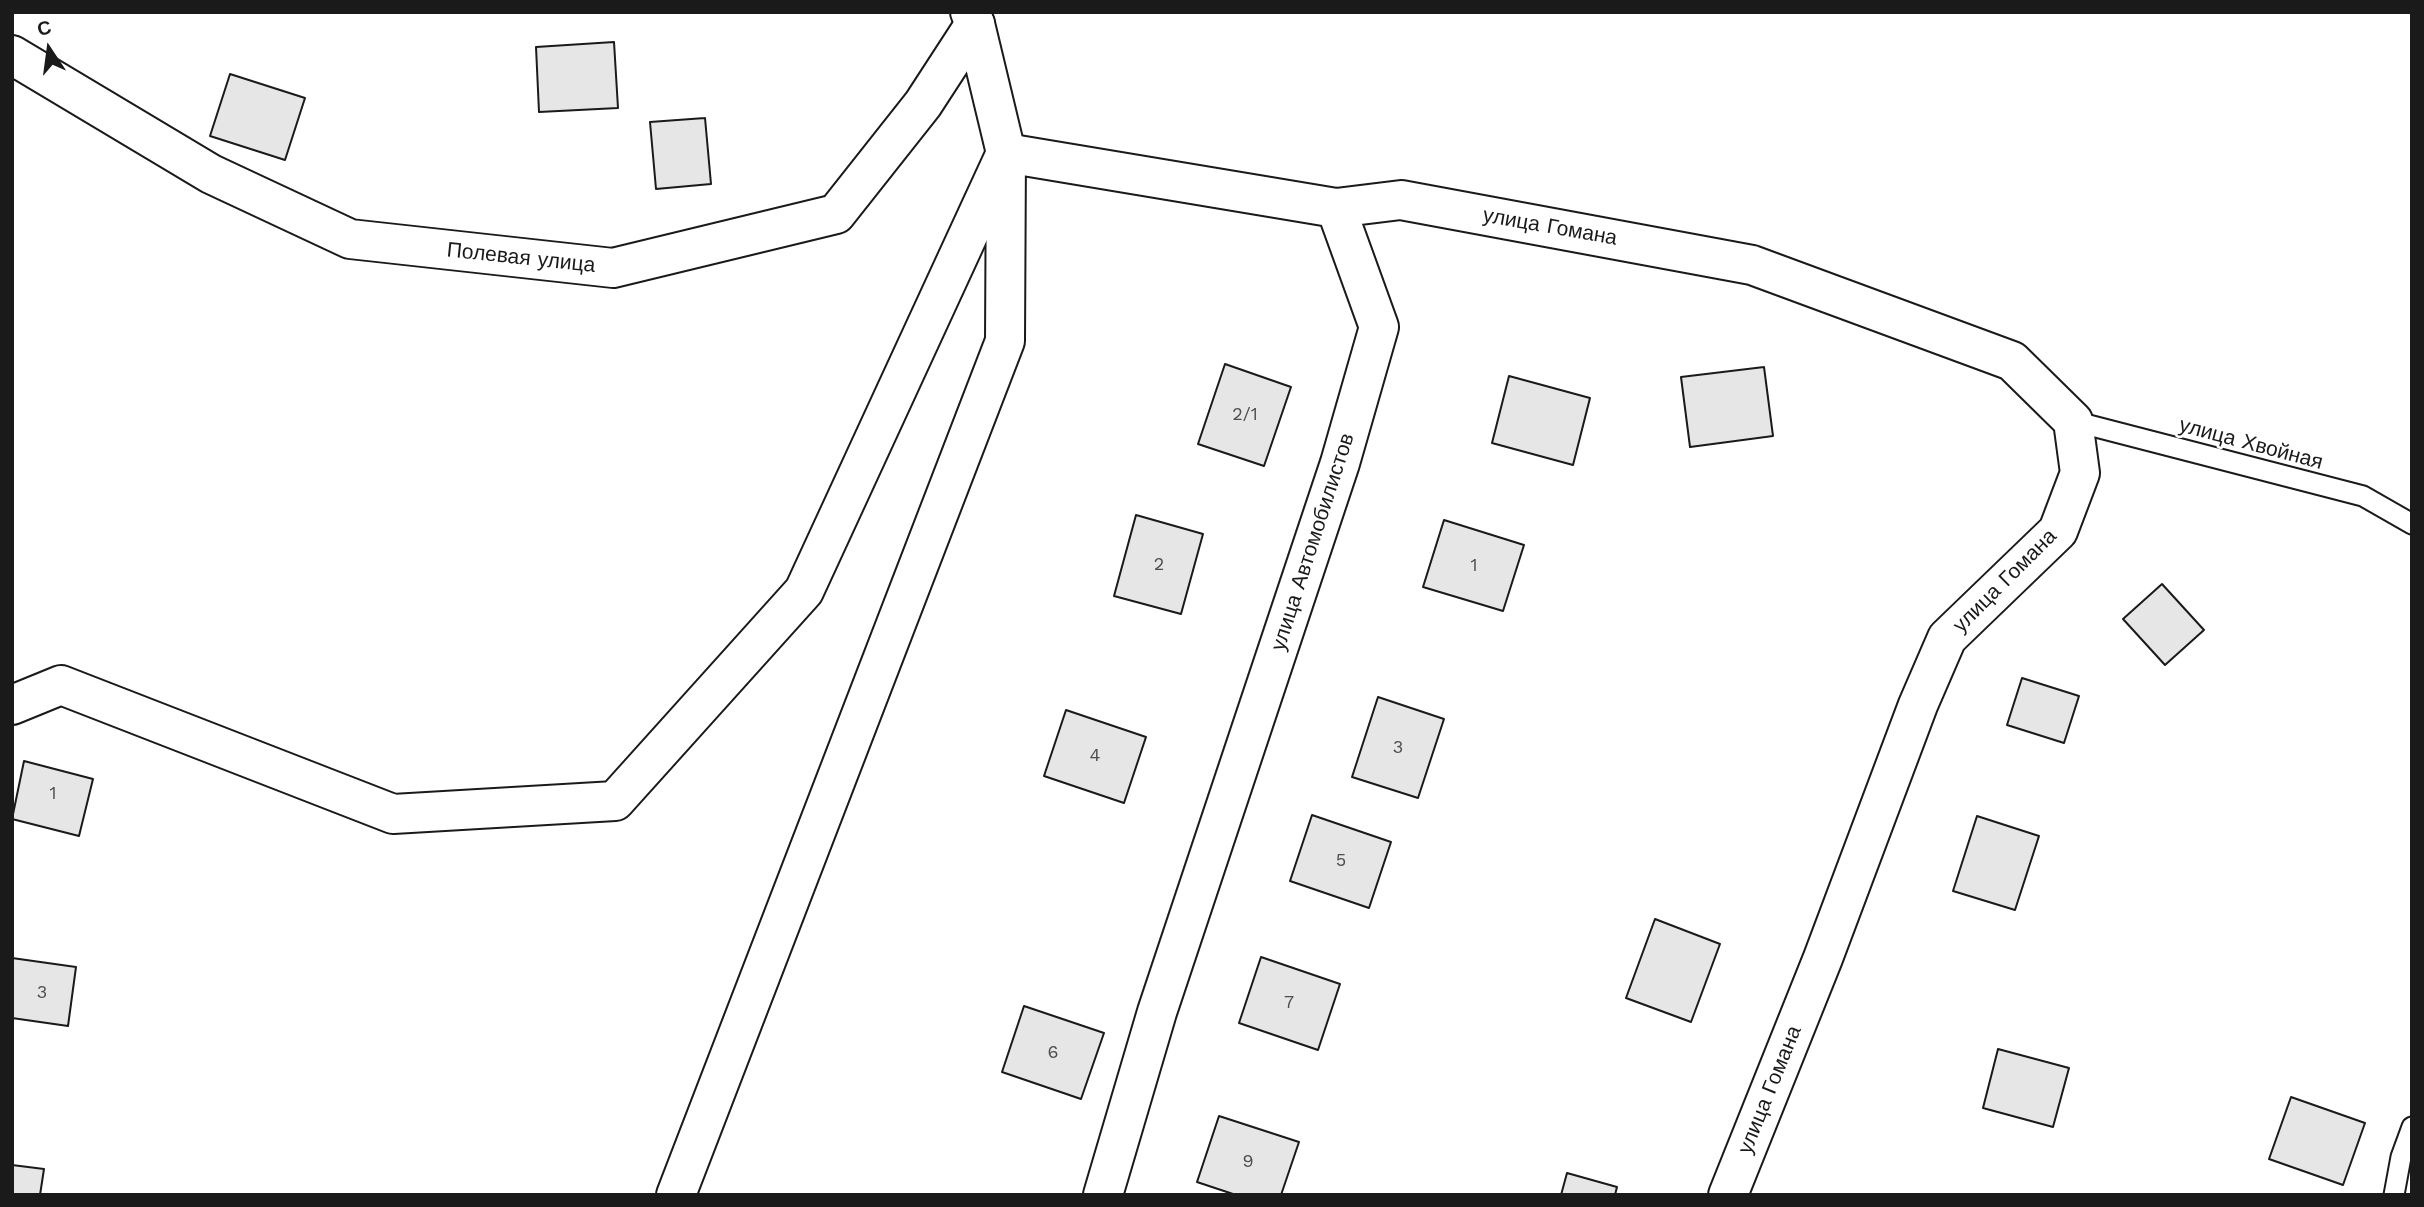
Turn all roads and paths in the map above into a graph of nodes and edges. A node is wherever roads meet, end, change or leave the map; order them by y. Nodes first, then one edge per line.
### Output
1 (973, 18) edge
2 (12, 55) edge
3 (1006, 153) junction
4 (1336, 208) junction
5 (2073, 421) junction
6 (2412, 524) edge
7 (18, 695) edge
8 (2412, 1127) edge
9 (676, 1195) edge
10 (1102, 1195) edge
11 (1728, 1195) edge
12 (2393, 1195) edge

1 - 2 street, Полевая улица
1 - 3 street
3 - 4 street
3 - 7 street
3 - 9 street
4 - 5 street, улица Гомана
4 - 10 street, улица Автомобилистов
5 - 6 lane, улица Хвойная
5 - 11 street, улица Гомана
8 - 12 lane

